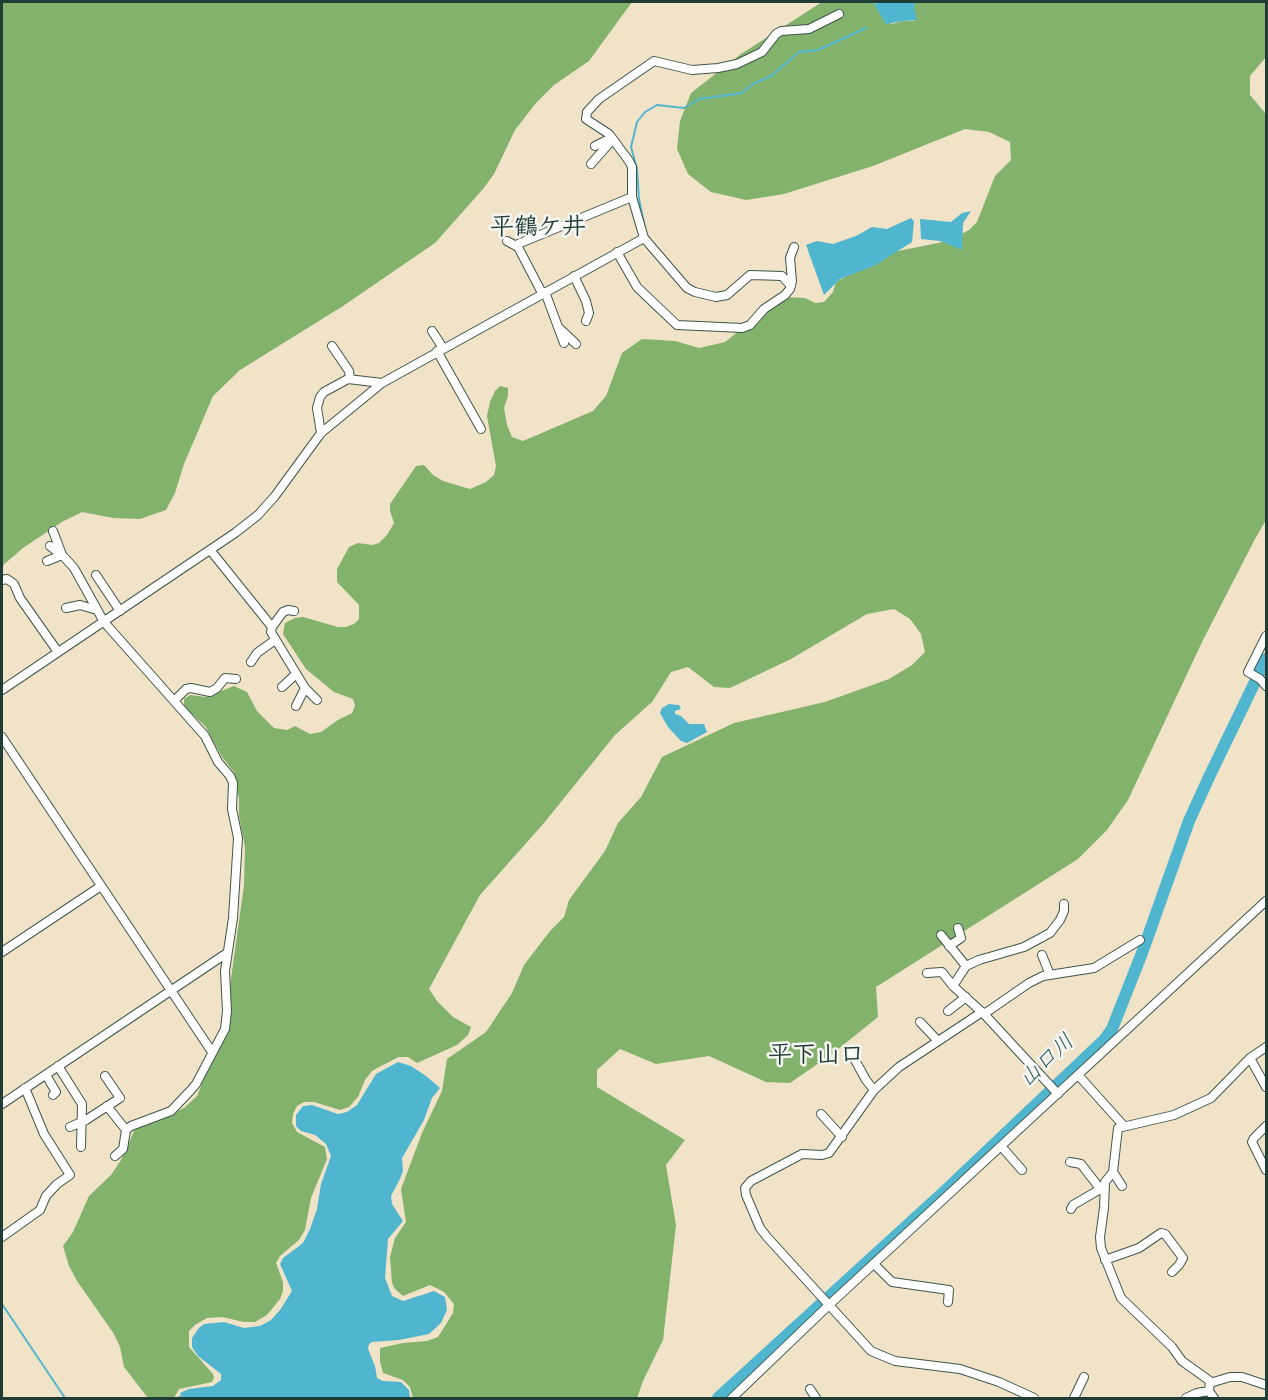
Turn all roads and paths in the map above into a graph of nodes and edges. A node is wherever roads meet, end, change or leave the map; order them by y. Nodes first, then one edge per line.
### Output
1 (839, 14) dead end
2 (612, 139) junction
3 (595, 146) dead end
4 (591, 164) dead end
5 (632, 197) junction
6 (644, 238) junction
7 (507, 241) dead end
8 (518, 247) junction
9 (794, 247) dead end
10 (617, 252) junction
11 (574, 276) junction
12 (791, 286) junction
13 (544, 292) junction
14 (586, 321) dead end
15 (558, 327) junction
16 (432, 330) dead end
17 (564, 343) dead end
18 (576, 344) dead end
19 (332, 346) dead end
20 (440, 349) junction
21 (350, 379) junction
22 (382, 383) junction
23 (481, 429) dead end
24 (321, 433) junction
25 (53, 531) dead end
26 (50, 546) dead end
27 (211, 551) junction
28 (62, 555) junction
29 (47, 561) dead end
30 (96, 575) dead end
31 (2, 580) edge
32 (66, 608) dead end
33 (97, 610) junction
34 (120, 611) junction
35 (294, 611) dead end
36 (104, 622) junction
37 (272, 627) junction
38 (1266, 636) edge
39 (275, 640) junction
40 (58, 652) junction
41 (251, 662) dead end
42 (296, 674) junction
43 (236, 679) dead end
44 (1266, 686) edge
45 (282, 687) dead end
46 (305, 688) junction
47 (2, 690) edge
48 (317, 700) dead end
49 (174, 701) junction
50 (296, 706) dead end
51 (2, 737) edge
52 (101, 886) junction
53 (1266, 901) edge
54 (1064, 904) dead end
55 (958, 928) dead end
56 (941, 935) dead end
57 (1140, 940) dead end
58 (949, 946) junction
59 (2, 952) edge
60 (227, 953) junction
61 (1042, 955) dead end
62 (966, 966) junction
63 (927, 973) dead end
64 (1050, 975) junction
65 (953, 986) junction
66 (171, 991) junction
67 (966, 997) junction
68 (948, 1011) dead end
69 (983, 1013) junction
70 (920, 1022) dead end
71 (938, 1041) junction
72 (1266, 1047) edge
73 (850, 1051) dead end
74 (212, 1052) junction
75 (1250, 1058) junction
76 (58, 1066) junction
77 (46, 1074) junction
78 (105, 1076) dead end
79 (1078, 1076) junction
80 (1266, 1087) edge
81 (25, 1088) junction
82 (874, 1090) junction
83 (1055, 1091) junction
84 (53, 1095) dead end
85 (2, 1104) edge
86 (107, 1106) junction
87 (821, 1114) dead end
88 (82, 1121) junction
89 (1123, 1125) junction
90 (1266, 1126) edge
91 (70, 1127) dead end
92 (126, 1130) junction
93 (842, 1137) junction
94 (1001, 1146) junction
95 (81, 1147) dead end
96 (115, 1156) dead end
97 (1070, 1162) dead end
98 (1023, 1170) dead end
99 (1266, 1170) edge
100 (1113, 1172) junction
101 (1122, 1186) dead end
102 (1104, 1187) junction
103 (1071, 1209) dead end
104 (2, 1237) edge
105 (1105, 1260) junction
106 (874, 1264) junction
107 (1172, 1272) dead end
108 (826, 1302) junction
109 (948, 1302) dead end
110 (1084, 1377) dead end
111 (1266, 1385) edge
112 (1210, 1387) junction
113 (810, 1389) dead end
114 (732, 1398) edge
115 (816, 1398) edge
116 (1034, 1398) edge
117 (1074, 1398) edge
118 (1186, 1398) edge
119 (1214, 1398) edge

1 - 2 street
2 - 3 street
2 - 4 street
2 - 5 street
5 - 6 street
5 - 8 street
6 - 10 street
6 - 12 street
7 - 8 street
8 - 13 street
9 - 12 street
10 - 11 street
10 - 12 street
11 - 13 street
11 - 14 street
13 - 15 street
13 - 20 street
15 - 17 street
15 - 18 street
16 - 20 street
19 - 21 street
20 - 22 street
20 - 23 street
21 - 22 street
21 - 24 street
22 - 24 street
24 - 27 street
25 - 28 street
26 - 28 street
27 - 34 street
27 - 37 street
28 - 29 street
28 - 33 street
30 - 34 street
31 - 40 street
32 - 33 street
33 - 36 street
34 - 36 street
35 - 37 street
36 - 40 street
36 - 49 street
37 - 39 street
38 - 44 street
39 - 41 street
39 - 42 street
40 - 47 street
42 - 45 street
42 - 46 street
43 - 49 street
46 - 48 street
46 - 50 street
49 - 60 street
51 - 52 street
52 - 59 street
52 - 66 street
53 - 79 street
54 - 62 street
55 - 58 street
56 - 58 street
57 - 64 street
58 - 62 street
60 - 66 street
60 - 74 street
61 - 64 street
62 - 65 street
63 - 65 street
64 - 69 street
65 - 67 street
66 - 74 street
66 - 76 street
67 - 68 street
67 - 69 street
69 - 71 street
69 - 83 street
70 - 71 street
71 - 82 street
72 - 75 street
73 - 82 street
74 - 92 street
75 - 80 street
75 - 89 street
76 - 77 street
76 - 88 street
77 - 81 street
77 - 84 street
78 - 86 street
79 - 83 street
79 - 89 street
81 - 85 street
81 - 104 street
82 - 93 street
83 - 94 street
86 - 88 street
86 - 92 street
87 - 93 street
88 - 91 street
88 - 95 street
89 - 100 street
90 - 99 street
92 - 96 street
93 - 108 street
94 - 98 street
94 - 106 street
97 - 102 street
100 - 101 street
100 - 102 street
102 - 103 street
102 - 105 street
105 - 107 street
105 - 112 street
106 - 108 street
106 - 109 street
108 - 114 street
108 - 116 street
110 - 117 street
111 - 112 street
112 - 118 street
112 - 119 street
113 - 115 street

